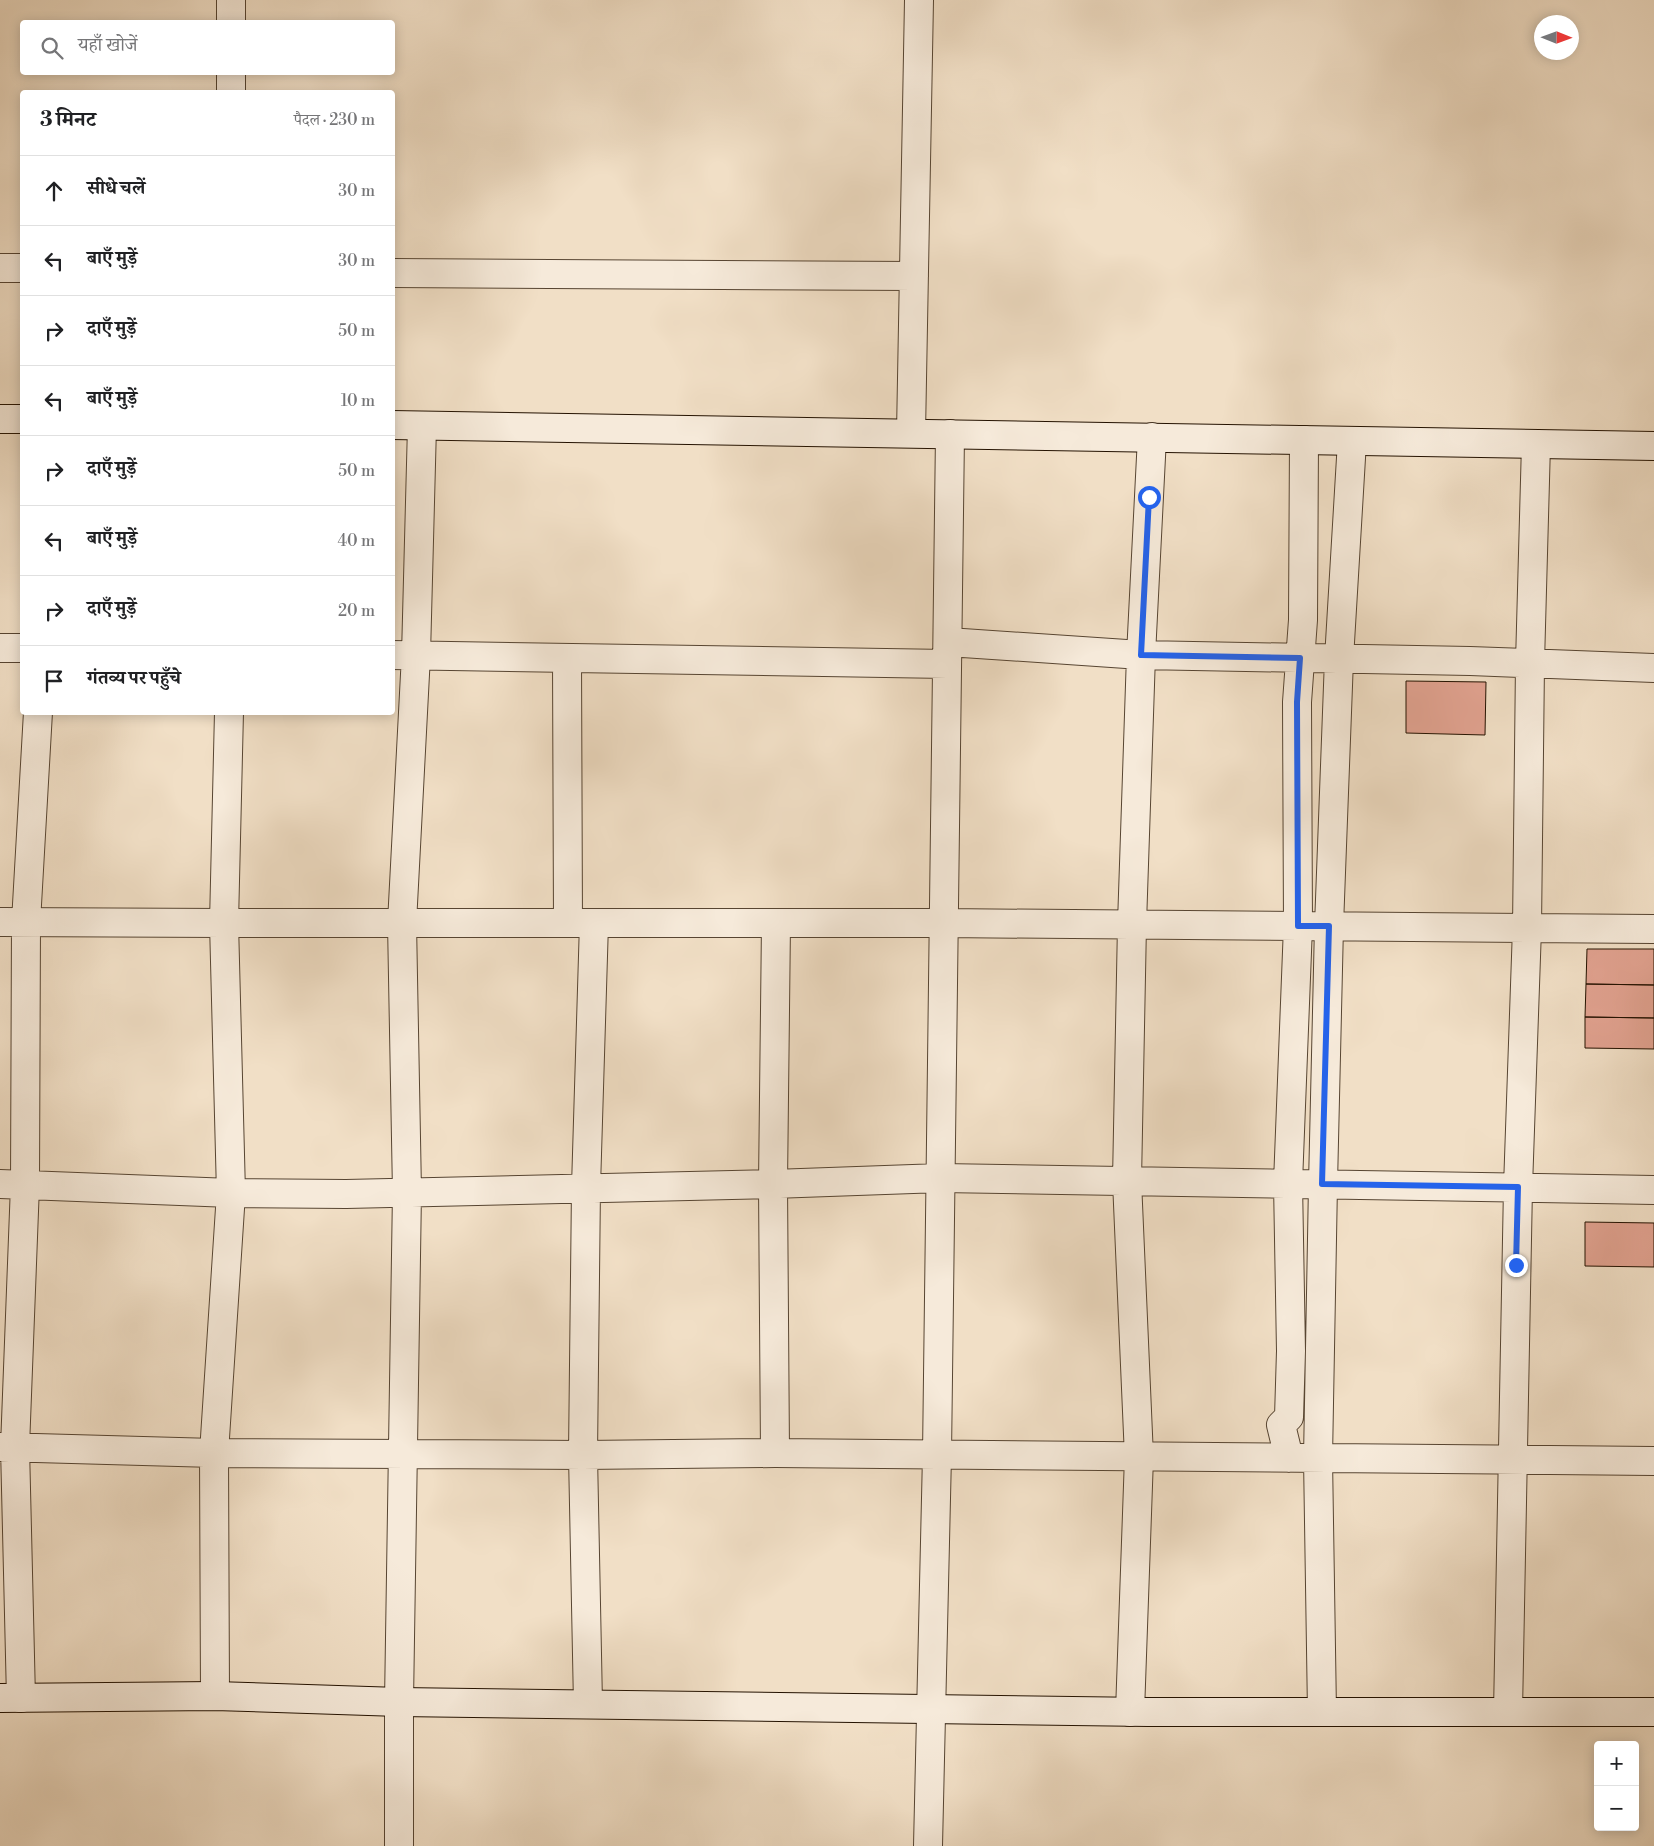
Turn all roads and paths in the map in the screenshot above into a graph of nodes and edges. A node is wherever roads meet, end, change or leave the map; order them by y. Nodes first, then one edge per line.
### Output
1 (231, 0) edge
2 (919, 0) edge
3 (231, 20) edge
4 (231, 75) edge
5 (231, 90) edge
6 (0, 268) edge
7 (20, 268) edge
8 (395, 273) edge
9 (914, 276) junction
10 (0, 419) edge
11 (20, 419) edge
12 (395, 425) edge
13 (422, 426) junction
14 (910, 433) junction
15 (950, 434) junction
16 (1152, 437) junction
17 (1304, 440) junction
18 (1352, 441) junction
19 (1536, 444) junction
20 (1654, 446) edge
21 (0, 648) edge
22 (20, 648) edge
23 (948, 653) junction
24 (404, 655) edge
25 (1141, 655) junction
26 (568, 658) junction
27 (1300, 658) junction
28 (1339, 659) junction
29 (1530, 663) junction
30 (1654, 668) edge
31 (38, 715) edge
32 (229, 715) edge
33 (13, 922) edge
34 (944, 922) junction
35 (224, 923) junction
36 (402, 923) junction
37 (581, 923) junction
38 (776, 923) junction
39 (1132, 924) junction
40 (1298, 926) junction
41 (1329, 926) junction
42 (1527, 928) junction
43 (1654, 929) edge
44 (941, 1178) junction
45 (1127, 1180) junction
46 (1288, 1183) junction
47 (773, 1184) junction
48 (1322, 1184) junction
49 (12, 1185) edge
50 (586, 1187) junction
51 (1518, 1187) junction
52 (1654, 1190) edge
53 (407, 1192) junction
54 (231, 1193) junction
55 (8, 1447) edge
56 (214, 1453) junction
57 (402, 1453) junction
58 (775, 1453) junction
59 (583, 1454) junction
60 (937, 1455) junction
61 (1138, 1457) junction
62 (1289, 1458) junction
63 (1318, 1458) junction
64 (1513, 1460) junction
65 (1654, 1461) edge
66 (215, 1696) junction
67 (10, 1698) edge
68 (399, 1702) junction
69 (588, 1704) junction
70 (932, 1710) junction
71 (1130, 1712) junction
72 (1322, 1712) junction
73 (1508, 1712) junction
74 (1654, 1712) edge
75 (399, 1846) edge
76 (928, 1846) edge

1 - 3 street
2 - 9 street
4 - 5 street
6 - 7 street
8 - 9 street
9 - 14 street
10 - 11 street
12 - 13 street
13 - 14 street
13 - 24 street
14 - 15 street
15 - 16 street
15 - 23 street
16 - 17 street
16 - 25 street
17 - 18 street
17 - 27 street
18 - 19 street
18 - 28 street
19 - 20 street
19 - 29 street
21 - 22 street
23 - 25 street
23 - 26 street
23 - 34 street
24 - 26 street
24 - 36 street
25 - 27 street
25 - 39 street
26 - 37 street
27 - 28 street
27 - 40 street
28 - 29 street
28 - 41 street
29 - 30 street
29 - 42 street
31 - 33 street
32 - 35 street
33 - 35 street
33 - 49 street
34 - 38 street
34 - 39 street
34 - 44 street
35 - 36 street
35 - 54 street
36 - 37 street
36 - 53 street
37 - 38 street
37 - 50 street
38 - 47 street
39 - 40 street
39 - 45 street
40 - 41 street
40 - 46 street
41 - 42 street
41 - 48 street
42 - 43 street
42 - 51 street
44 - 45 street
44 - 47 street
44 - 60 street
45 - 46 street
45 - 61 street
46 - 48 street
46 - 62 street
47 - 50 street
47 - 58 street
48 - 51 street
48 - 63 street
49 - 54 street
49 - 55 street
50 - 53 street
50 - 59 street
51 - 52 street
51 - 64 street
53 - 54 street
53 - 57 street
54 - 56 street
55 - 56 street
55 - 67 street
56 - 57 street
56 - 66 street
57 - 59 street
57 - 68 street
58 - 59 street
58 - 60 street
59 - 69 street
60 - 61 street
60 - 70 street
61 - 62 street
61 - 71 street
62 - 63 street
63 - 64 street
63 - 72 street
64 - 65 street
64 - 73 street
66 - 67 street
66 - 68 street
68 - 69 street
68 - 75 street
69 - 70 street
70 - 71 street
70 - 76 street
71 - 72 street
72 - 73 street
73 - 74 street

